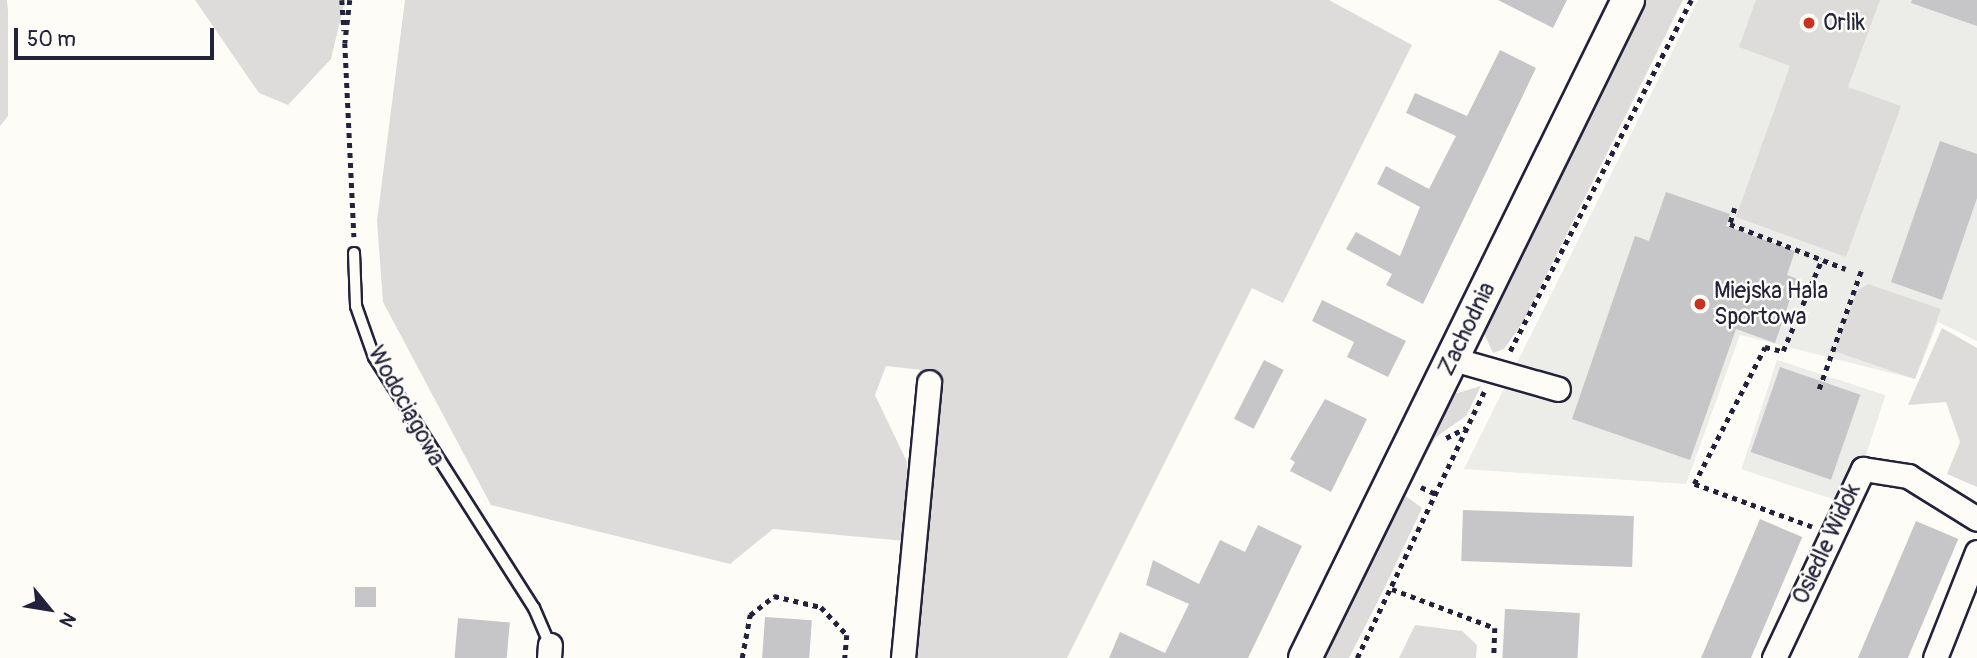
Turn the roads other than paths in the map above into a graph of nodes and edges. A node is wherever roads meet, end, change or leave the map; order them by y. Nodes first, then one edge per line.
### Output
1 (1628, 0) edge
2 (354, 253) road end
3 (1453, 359) junction
4 (929, 382) dead end
5 (1559, 389) dead end
6 (1977, 519) edge
7 (1977, 552) edge
8 (550, 652) edge
9 (903, 658) edge
10 (1305, 658) edge
11 (1774, 658) edge
12 (1935, 658) edge

1 - 3 street, Zachodnia
2 - 8 lane, Wodociągowa
3 - 5 street
3 - 10 street, Zachodnia
4 - 9 street
6 - 11 street, Osiedle Widok
7 - 12 street

